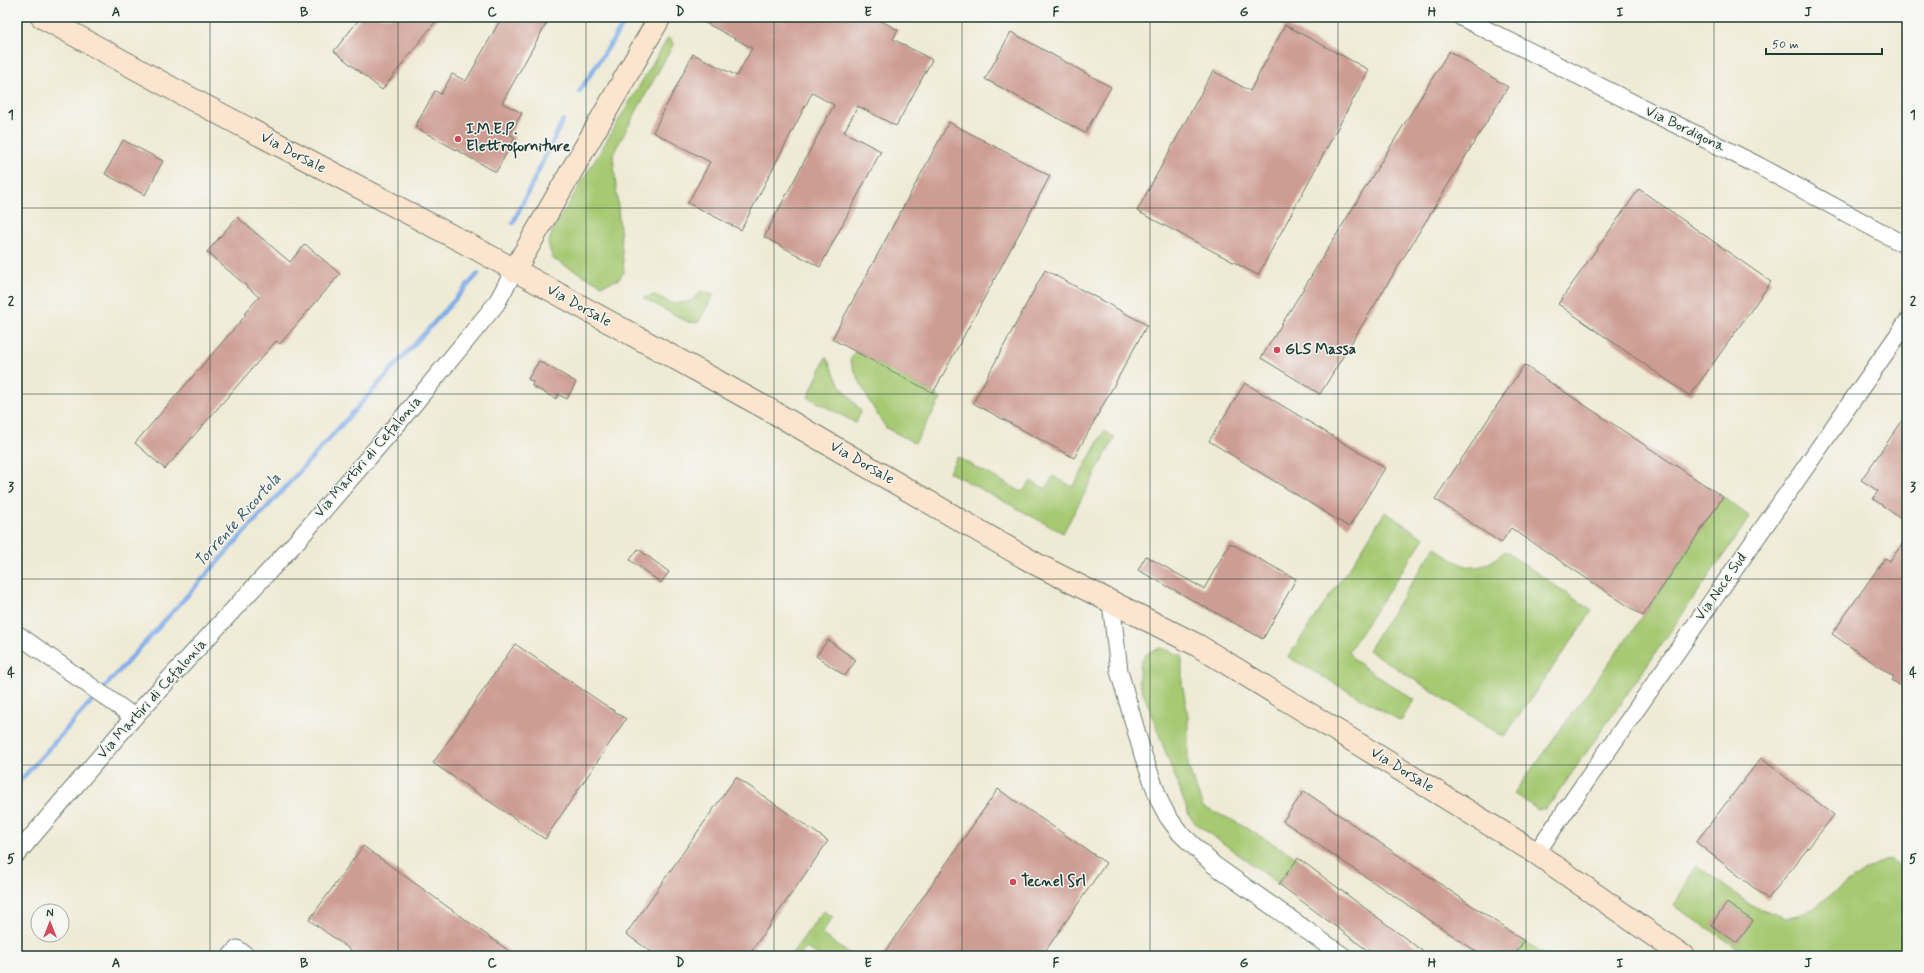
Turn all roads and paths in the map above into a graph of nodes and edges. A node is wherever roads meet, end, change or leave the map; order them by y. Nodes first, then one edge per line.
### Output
1 (42, 17) edge
2 (660, 17) edge
3 (1461, 17) edge
4 (1907, 246) edge
5 (514, 271) junction
6 (1907, 322) edge
7 (1111, 602) junction
8 (17, 634) edge
9 (134, 717) junction
10 (1536, 853) junction
11 (17, 854) edge
12 (231, 956) edge
13 (247, 956) edge
14 (1342, 956) edge
15 (1683, 956) edge

1 - 5 street, Via Dorsale
2 - 5 street, Via Martiri di Cefalonia
3 - 4 street, Via Bordigona
5 - 7 street, Via Dorsale
5 - 9 street, Via Martiri di Cefalonia
6 - 10 street, Via Noce Sud
7 - 10 street, Via Dorsale
7 - 14 street
8 - 9 street, Via Martiri di Cefalonia
9 - 11 street, Via Martiri di Cefalonia
10 - 15 street, Via Dorsale
12 - 13 street

